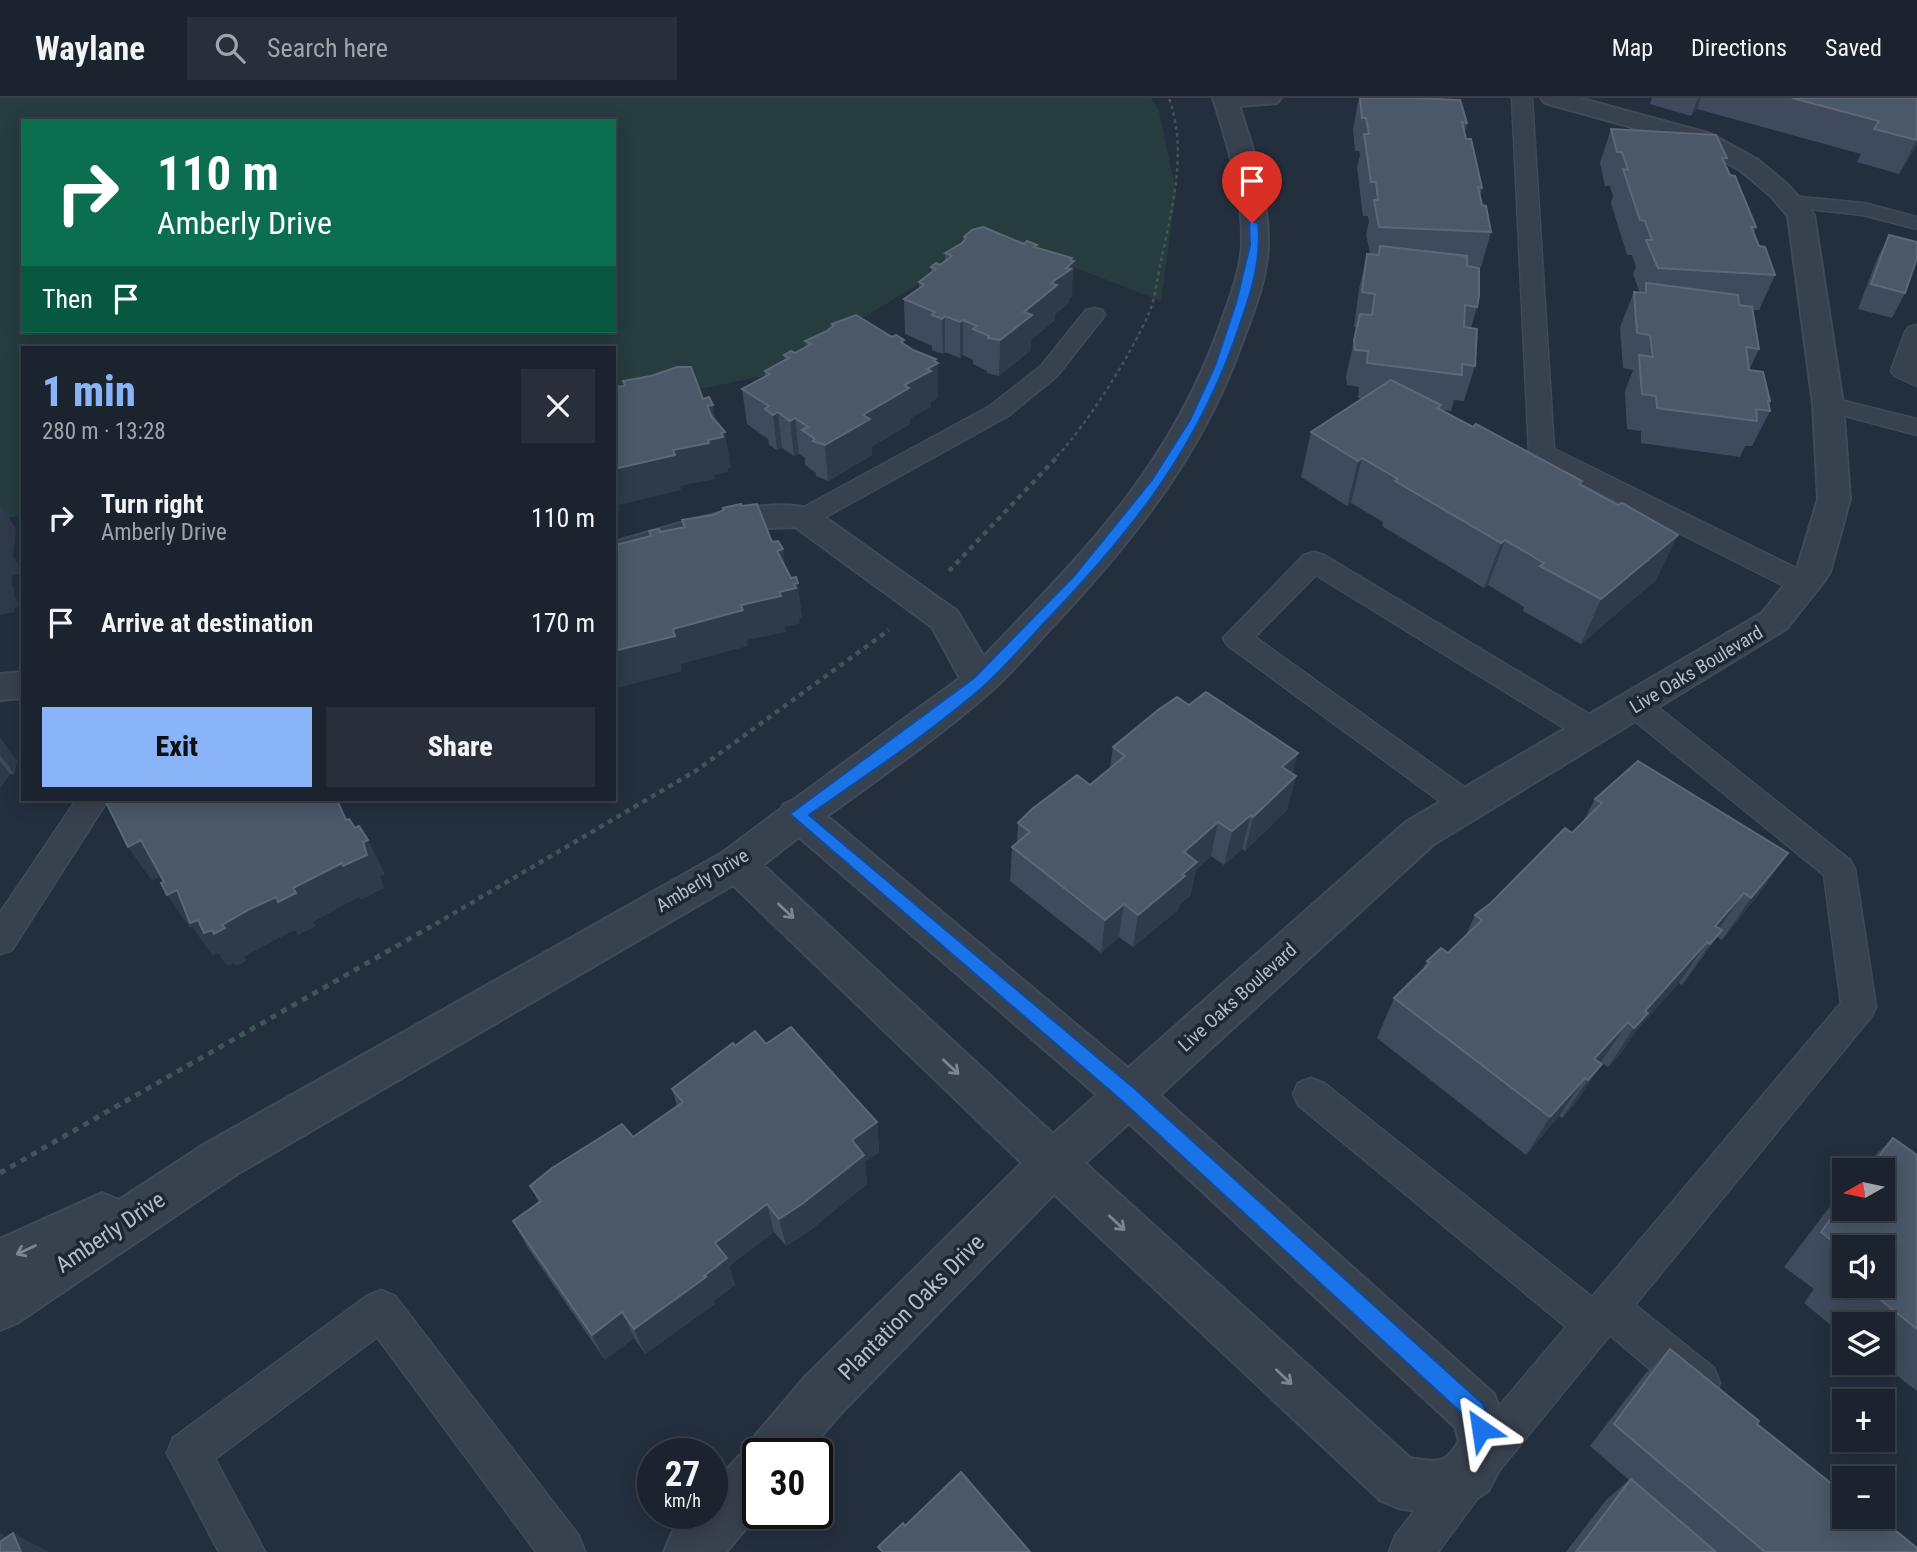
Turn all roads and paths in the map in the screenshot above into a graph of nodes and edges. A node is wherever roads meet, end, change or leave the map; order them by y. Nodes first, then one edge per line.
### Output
1 (1269, 98) edge
2 (1522, 98) edge
3 (1553, 98) edge
4 (1225, 99) edge
5 (1601, 105) edge
6 (1789, 202) junction
7 (1917, 223) edge
8 (1094, 315) dead end
9 (1917, 332) edge
10 (1917, 379) edge
11 (1828, 404) junction
12 (1917, 427) edge
13 (804, 518) junction
14 (616, 552) edge
15 (1804, 584) junction
16 (898, 623) dead end
17 (980, 682) junction
18 (21, 684) edge
19 (0, 687) edge
20 (1635, 705) junction
21 (1593, 731) junction
22 (91, 801) edge
23 (1467, 804) junction
24 (798, 814) junction
25 (736, 864) junction
26 (0, 940) edge
27 (1311, 1094) dead end
28 (1129, 1095) junction
29 (221, 1159) junction
30 (1053, 1163) junction
31 (0, 1173) edge
32 (0, 1263) edge
33 (0, 1306) edge
34 (1601, 1316) junction
35 (1726, 1405) edge
36 (787, 1438) edge
37 (1470, 1473) junction
38 (742, 1492) edge
39 (243, 1552) edge
40 (563, 1552) edge
41 (691, 1552) edge
42 (1412, 1552) edge

1 - 4 street
2 - 15 lane
3 - 5 street, Live Oaks Boulevard
4 - 17 street, Amberly Drive
5 - 6 street, Live Oaks Boulevard
6 - 7 lane
6 - 11 street, Live Oaks Boulevard
8 - 13 lane
9 - 10 lane
11 - 12 lane
11 - 15 street, Live Oaks Boulevard
13 - 14 street
13 - 17 street
15 - 20 street, Live Oaks Boulevard
16 - 31 path
17 - 24 street, Amberly Drive
18 - 19 street
20 - 21 street, Live Oaks Boulevard
20 - 34 lane
21 - 23 street, Live Oaks Boulevard
21 - 23 lane
22 - 26 lane
23 - 28 street, Live Oaks Boulevard
24 - 25 street, Amberly Drive
24 - 28 street
25 - 29 street, Amberly Drive
25 -> 30 street
27 - 34 lane
28 - 30 street, Live Oaks Boulevard
28 - 37 street
29 -> 32 street, Amberly Drive
29 - 33 street, Amberly Drive
30 - 36 street, Plantation Oaks Drive
30 -> 37 street
34 - 35 lane
34 - 37 lane
37 - 42 lane
38 - 41 street
39 - 40 lane

